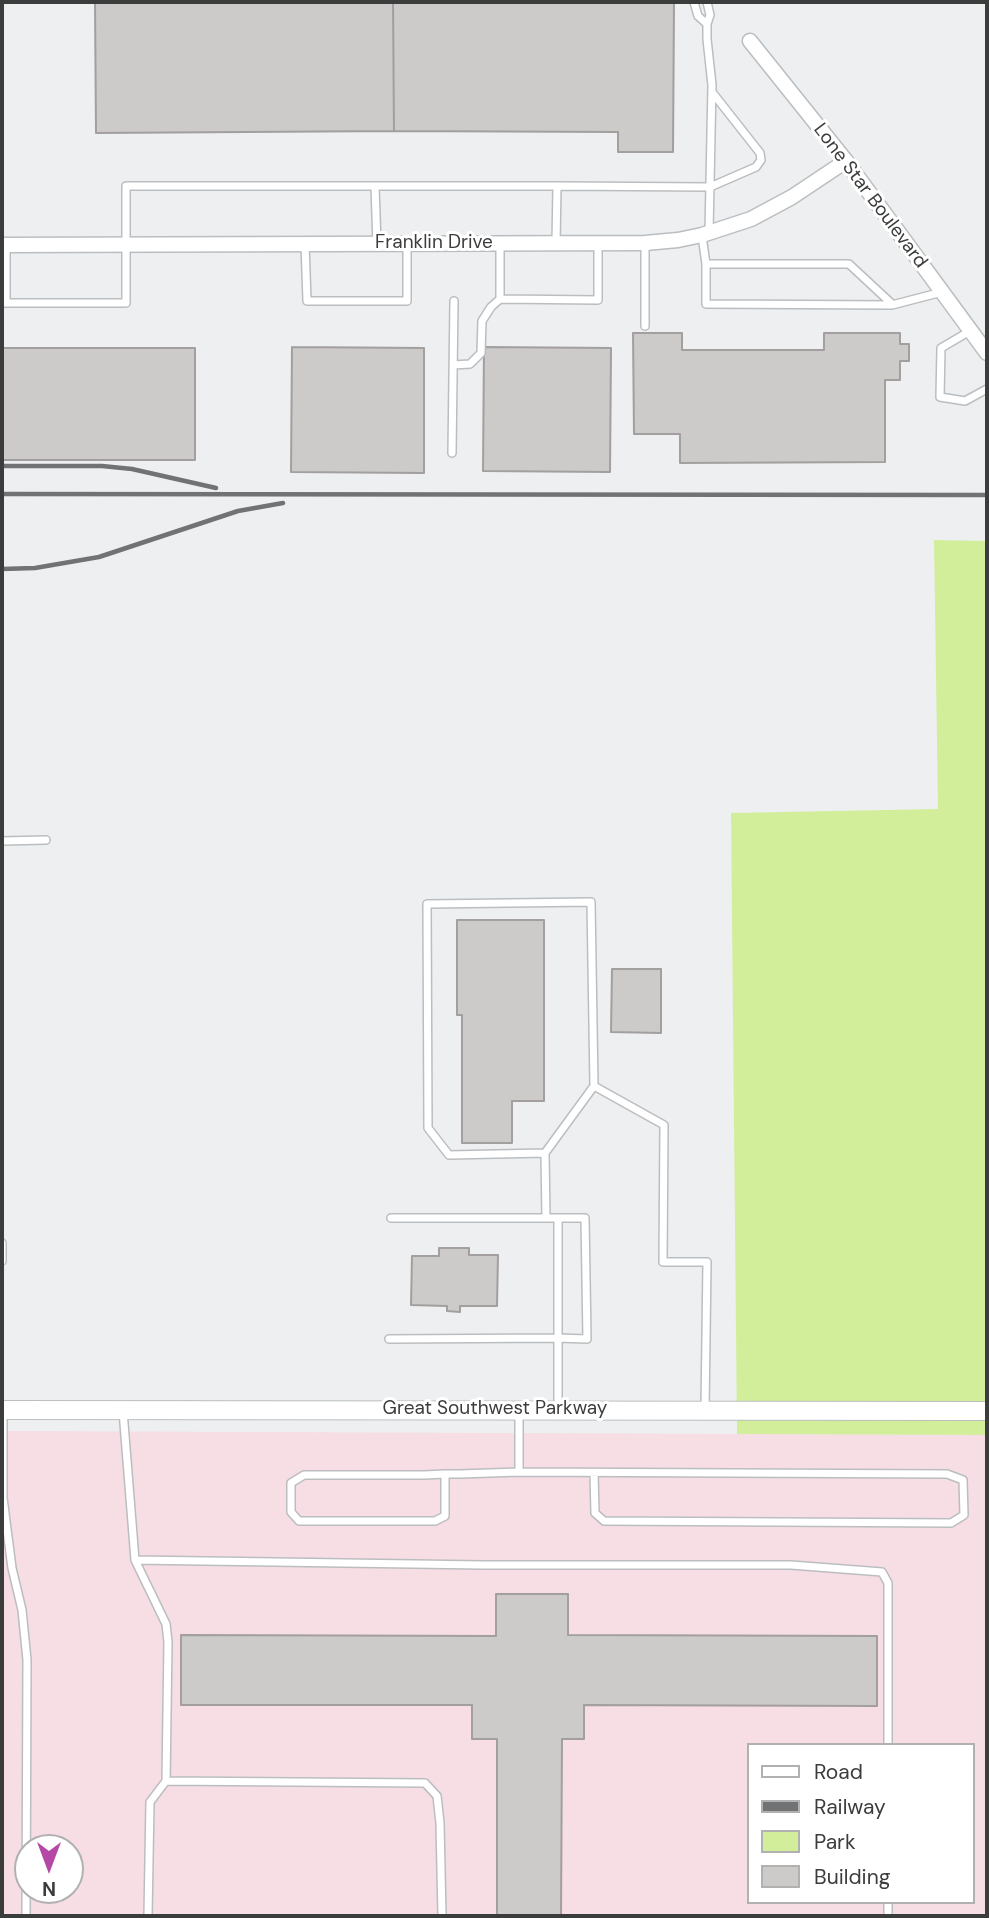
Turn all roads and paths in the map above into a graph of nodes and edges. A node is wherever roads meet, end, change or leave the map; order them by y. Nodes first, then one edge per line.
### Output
1 (694, 2) edge
2 (707, 2) edge
3 (707, 24) junction
4 (750, 41) dead end
5 (712, 93) junction
6 (846, 161) junction
7 (375, 186) junction
8 (557, 186) junction
9 (710, 187) junction
10 (705, 234) junction
11 (500, 243) junction
12 (556, 243) junction
13 (598, 243) junction
14 (645, 243) junction
15 (126, 244) junction
16 (305, 244) junction
17 (377, 244) junction
18 (407, 244) junction
19 (4, 245) edge
20 (706, 264) junction
21 (943, 292) junction
22 (500, 299) junction
23 (454, 301) dead end
24 (4, 303) edge
25 (892, 305) junction
26 (645, 326) dead end
27 (971, 331) junction
28 (987, 353) edge
29 (453, 365) junction
30 (987, 389) edge
31 (452, 453) dead end
32 (46, 840) dead end
33 (2, 841) edge
34 (594, 1086) junction
35 (545, 1153) junction
36 (391, 1218) dead end
37 (546, 1218) junction
38 (558, 1218) junction
39 (2, 1243) edge
40 (2, 1261) edge
41 (558, 1338) junction
42 (389, 1339) dead end
43 (519, 1409) junction
44 (558, 1409) junction
45 (705, 1409) junction
46 (3, 1410) edge
47 (123, 1410) junction
48 (987, 1411) edge
49 (519, 1472) junction
50 (594, 1473) junction
51 (445, 1474) junction
52 (135, 1560) junction
53 (888, 1743) edge
54 (166, 1781) junction
55 (26, 1916) edge
56 (148, 1916) edge
57 (442, 1916) edge

1 - 3 lane
2 - 3 lane
3 - 5 lane
4 - 6 street, Lone Star Boulevard
5 - 9 lane
5 - 9 lane
6 - 10 street, Franklin Drive
6 - 21 street, Lone Star Boulevard
7 - 8 lane
7 - 15 lane
7 - 17 lane
8 - 9 lane
8 - 12 lane
9 - 10 lane
10 - 14 street, Franklin Drive
10 - 20 lane
11 - 12 street, Franklin Drive
11 - 18 street, Franklin Drive
11 - 22 lane
12 - 13 street, Franklin Drive
13 - 14 street, Franklin Drive
13 - 22 lane
14 - 26 lane
15 - 16 street, Franklin Drive
15 - 19 street, Franklin Drive
15 - 24 lane
16 - 17 street, Franklin Drive
16 - 18 lane
17 - 18 street, Franklin Drive
19 - 24 lane
20 - 25 lane
20 - 25 lane
21 - 25 lane
21 - 27 street, Lone Star Boulevard
22 - 29 lane
23 - 29 lane
27 - 28 street, Lone Star Boulevard
27 - 30 lane
29 - 31 lane
32 - 33 lane
34 - 35 lane
34 - 35 lane
34 - 45 lane
35 - 37 lane
36 - 37 lane
37 - 38 lane
38 - 41 lane
38 - 41 lane
39 - 40 lane
41 - 42 lane
41 - 44 lane
43 - 44 street, Great Southwest Parkway
43 - 47 street, Great Southwest Parkway
43 - 49 lane
44 - 45 street, Great Southwest Parkway
45 - 48 street, Great Southwest Parkway
46 - 47 street, Great Southwest Parkway
46 - 55 lane
47 - 52 lane
49 - 50 lane
49 - 51 lane
50 - 50 lane
51 - 51 lane
52 - 53 lane
52 - 54 lane
54 - 56 lane
54 - 57 lane

